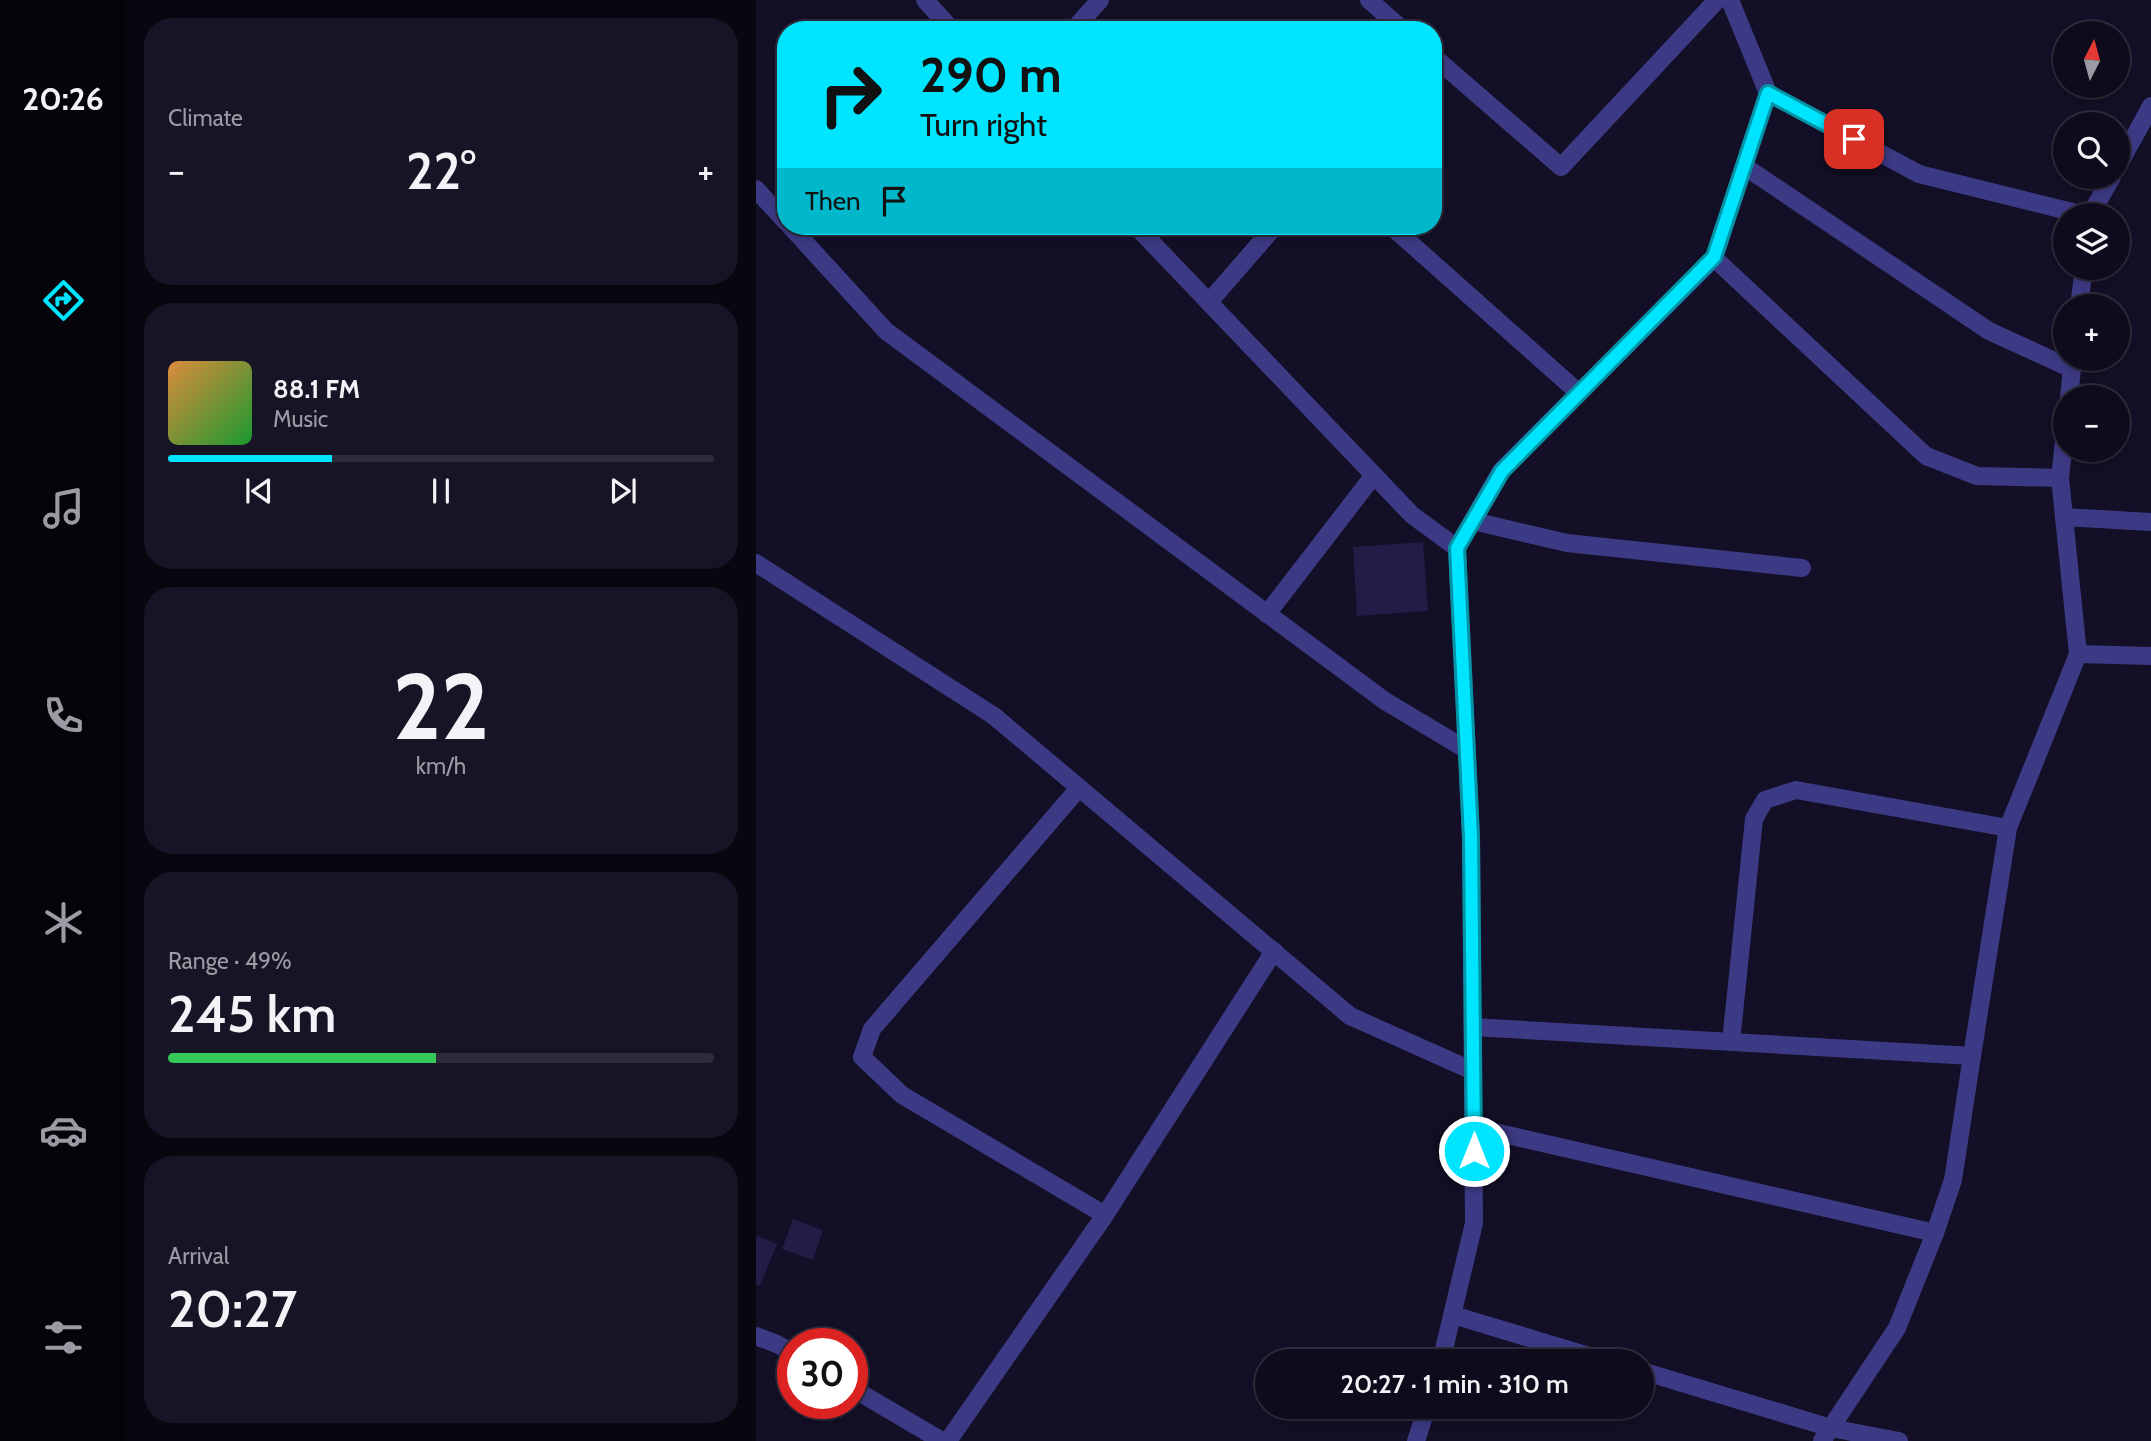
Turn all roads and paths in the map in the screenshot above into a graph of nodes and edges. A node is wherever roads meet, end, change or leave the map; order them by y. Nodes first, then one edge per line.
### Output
1 (925, 0) edge
2 (1100, 0) edge
3 (1369, 0) edge
4 (1717, 0) edge
5 (1730, 0) edge
6 (944, 21) edge
7 (1081, 21) edge
8 (1393, 21) edge
9 (1442, 64) edge
10 (1768, 93) junction
11 (2151, 106) edge
12 (2130, 144) edge
13 (1744, 166) junction
14 (756, 189) edge
15 (2053, 207) edge
16 (777, 212) edge
17 (798, 235) edge
18 (1145, 235) edge
19 (1267, 235) edge
20 (1401, 235) edge
21 (1714, 257) junction
22 (1209, 302) junction
23 (2053, 356) edge
24 (1579, 393) junction
25 (2062, 462) edge
26 (1374, 475) junction
27 (2060, 478) junction
28 (2064, 517) junction
29 (1473, 521) junction
30 (2151, 522) edge
31 (1457, 548) junction
32 (756, 563) edge
33 (1802, 568) dead end
34 (1267, 614) junction
35 (2078, 654) junction
36 (2151, 656) edge
37 (1467, 750) junction
38 (1079, 788) junction
39 (2008, 828) junction
40 (1274, 951) junction
41 (1473, 1027) junction
42 (1731, 1042) junction
43 (1972, 1056) junction
44 (1473, 1071) junction
45 (1473, 1127) junction
46 (1105, 1215) junction
47 (1935, 1233) junction
48 (1453, 1315) junction
49 (756, 1336) edge
50 (777, 1344) edge
51 (1444, 1349) edge
52 (1566, 1349) edge
53 (1654, 1375) edge
54 (868, 1397) edge
55 (1423, 1419) edge
56 (1827, 1435) edge
57 (942, 1441) edge
58 (948, 1441) edge
59 (1416, 1441) edge
60 (1899, 1441) edge

1 - 6 street
2 - 7 street
3 - 8 street
4 - 9 street
5 - 10 street
10 - 13 street
10 - 15 street
11 - 12 street
13 - 21 street
13 - 23 street
14 - 16 street
17 - 34 street
18 - 22 street
19 - 22 street
20 - 24 street
21 - 24 street
21 - 27 street
22 - 26 street
24 - 29 street
25 - 27 street
26 - 31 street
26 - 34 street
27 - 28 street
28 - 30 street
28 - 35 street
29 - 31 street
29 - 33 street
31 - 37 street
32 - 38 street
34 - 37 street
35 - 36 street
35 - 39 street
37 - 41 street
38 - 40 street
38 - 46 street
39 - 42 street
39 - 43 street
40 - 44 street
40 - 46 street
41 - 42 street
41 - 44 street
42 - 43 street
43 - 47 street
44 - 45 street
45 - 47 street
45 - 48 street
46 - 58 street
47 - 56 street
48 - 51 street
48 - 52 street
49 - 50 street
53 - 56 street
54 - 57 street
55 - 59 street
56 - 60 street

